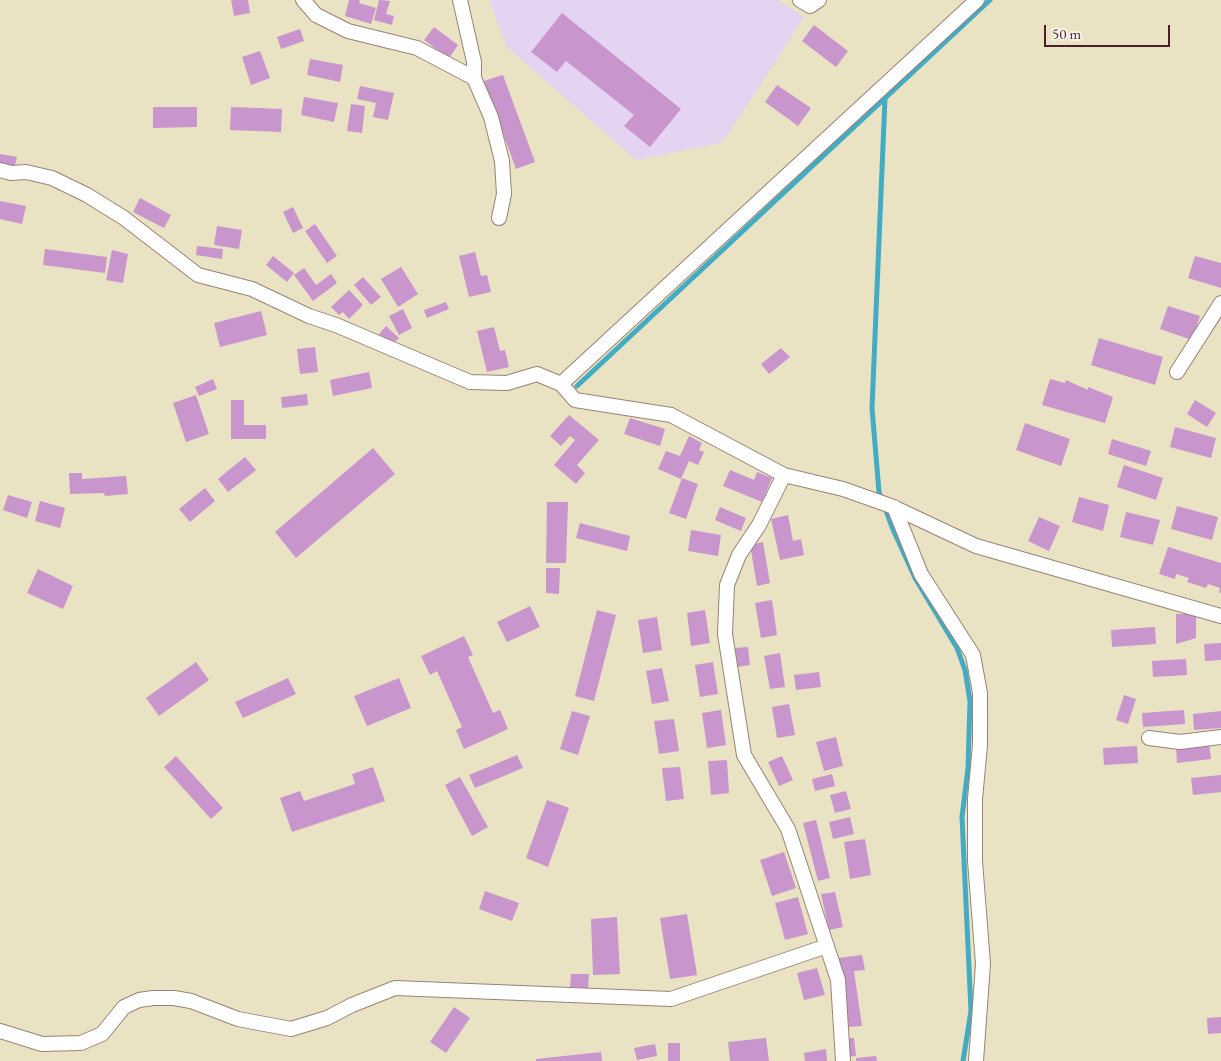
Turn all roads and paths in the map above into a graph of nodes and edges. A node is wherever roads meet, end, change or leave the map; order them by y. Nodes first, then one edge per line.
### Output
1 (303, 0) edge
2 (460, 0) edge
3 (800, 0) edge
4 (819, 0) edge
5 (977, 0) edge
6 (474, 78) junction
7 (0, 170) edge
8 (499, 218) dead end
9 (1221, 303) edge
10 (1176, 372) dead end
11 (561, 384) junction
12 (784, 475) junction
13 (892, 507) junction
14 (1221, 616) edge
15 (1221, 737) edge
16 (1149, 738) dead end
17 (827, 946) junction
18 (0, 1031) edge
19 (842, 1061) edge
20 (976, 1061) edge

1 - 6 street
2 - 6 street
3 - 4 street
5 - 11 street
6 - 8 street
7 - 11 street
9 - 10 street
11 - 12 street
12 - 13 street
12 - 17 street
13 - 14 street
13 - 20 street
15 - 16 street
17 - 18 street
17 - 19 street

